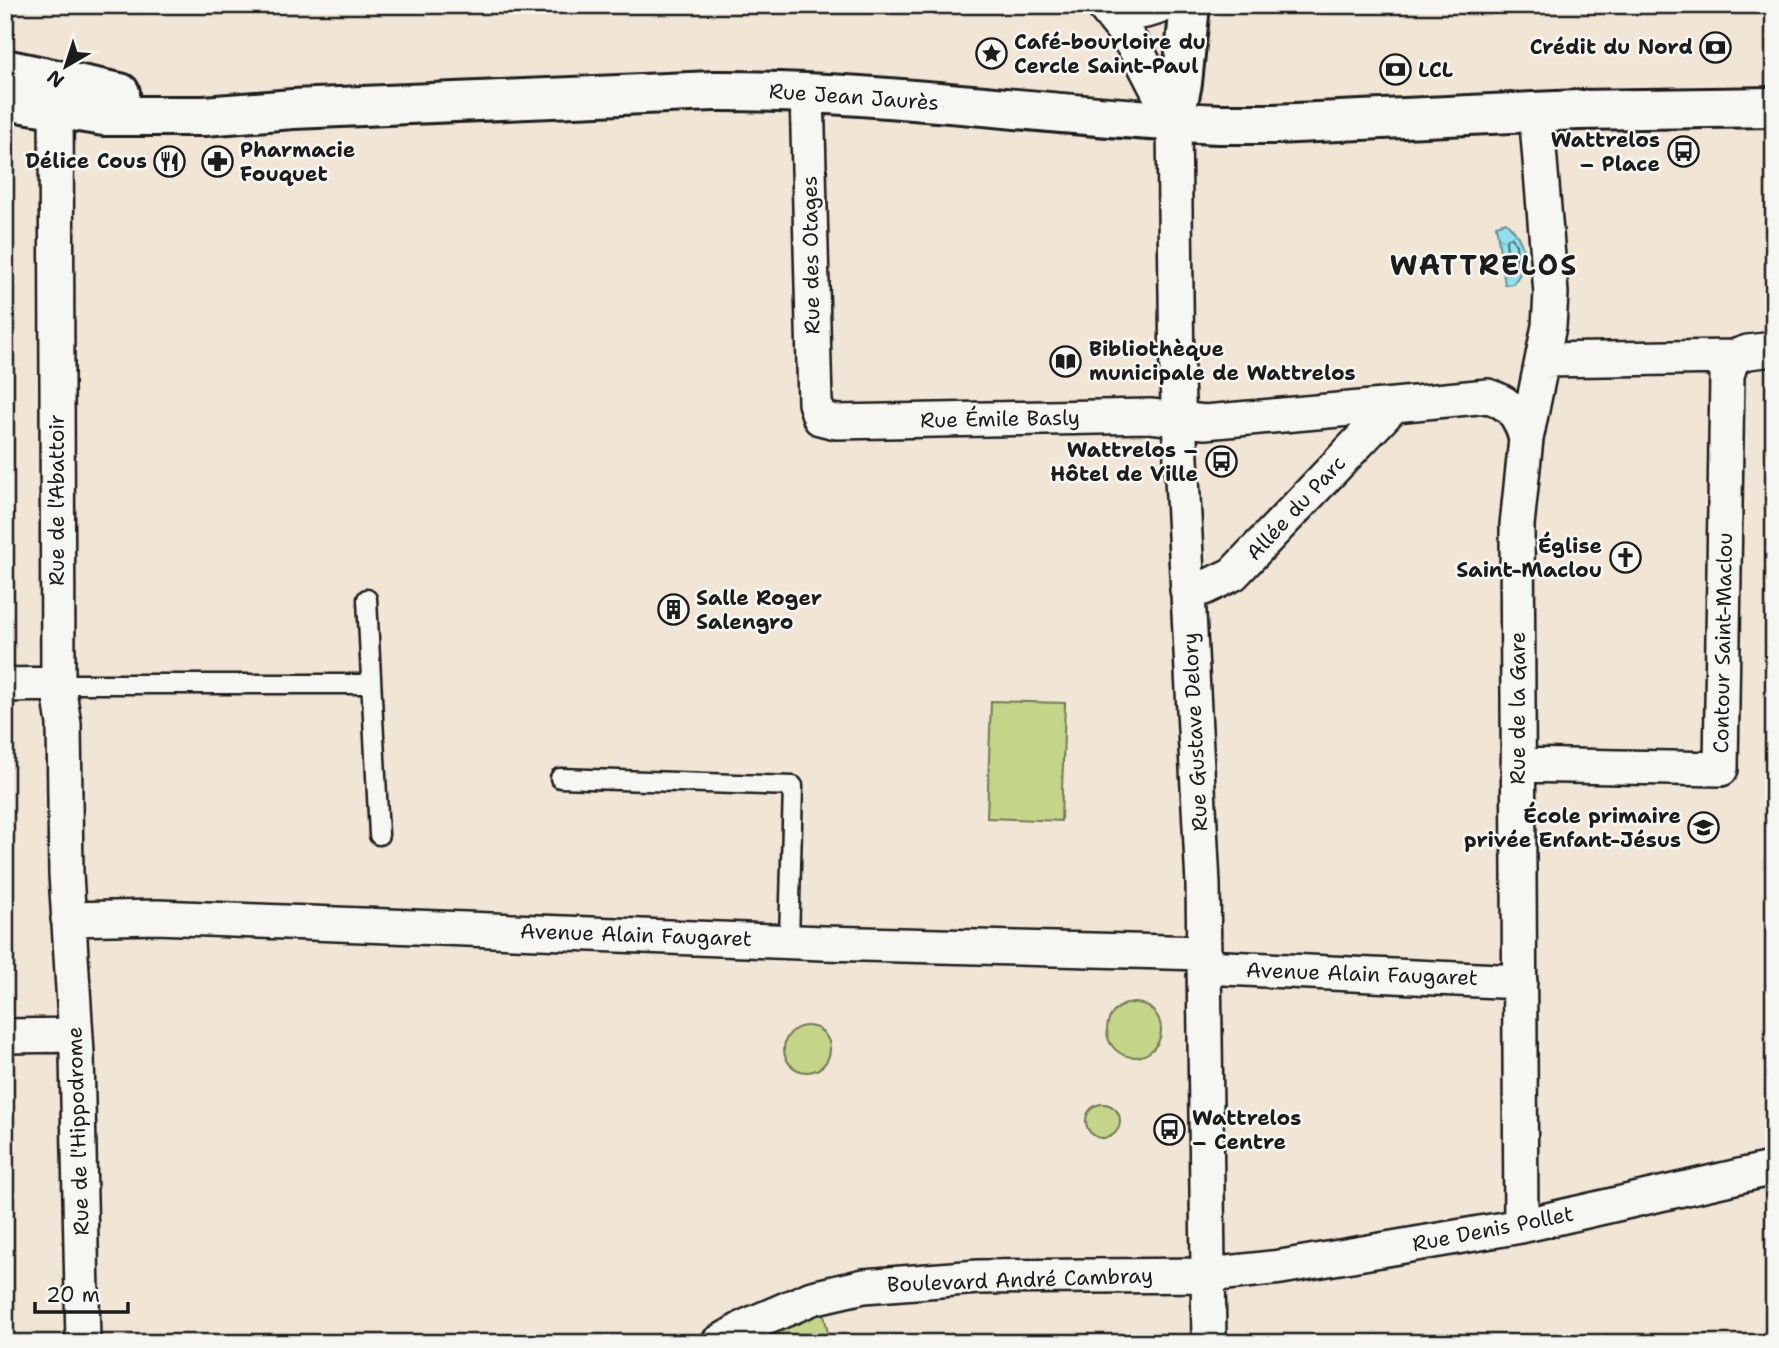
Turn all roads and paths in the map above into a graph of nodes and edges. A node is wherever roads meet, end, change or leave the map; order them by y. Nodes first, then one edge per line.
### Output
1 (1103, 5) edge
2 (1110, 5) edge
3 (1164, 5) edge
4 (1190, 5) edge
5 (5, 69) edge
6 (807, 91) junction
7 (5, 100) edge
8 (56, 101) junction
9 (1774, 107) edge
10 (293, 109) junction
11 (5, 110) edge
12 (1536, 112) junction
13 (1174, 122) junction
14 (1774, 349) edge
15 (1734, 357) junction
16 (1543, 360) junction
17 (1394, 405) junction
18 (820, 418) joint
19 (1180, 421) junction
20 (1526, 439) junction
21 (1187, 590) junction
22 (367, 599) dead end
23 (58, 684) junction
24 (370, 684) junction
25 (5, 685) edge
26 (1518, 765) junction
27 (560, 778) dead end
28 (379, 835) dead end
29 (68, 919) junction
30 (789, 941) junction
31 (1204, 960) junction
32 (1520, 982) junction
33 (76, 1035) junction
34 (5, 1036) edge
35 (1774, 1168) edge
36 (1521, 1226) junction
37 (1209, 1275) junction
38 (83, 1343) edge
39 (718, 1343) edge
40 (1209, 1343) edge

1 - 13 street
2 - 3 street
4 - 13 main road
5 - 8 main road, Rue Jean Jaurès
6 - 10 main road, Rue Jean Jaurès
6 - 13 main road, Rue Jean Jaurès
6 - 18 street, Rue des Otages
7 - 8 main road, Rue Jean Jaurès
8 - 10 main road, Rue Jean Jaurès
8 - 10 main road, Rue Jean Jaurès
8 - 11 lane
8 - 23 street, Rue de l'Abattoir
9 - 12 main road, Rue Jean Jaurès
12 - 13 main road, Rue Jean Jaurès
12 - 16 street, Rue de la Gare
13 - 19 street, Rue Gustave Delory
14 - 15 street
15 - 16 street
15 - 26 street, Contour Saint-Maclou
16 - 20 street, Rue de la Gare
17 - 19 street
17 - 20 street
17 - 21 street, Allée du Parc
18 - 19 street, Rue Émile Basly
19 - 21 street, Rue Gustave Delory
20 - 26 street, Rue de la Gare
21 - 31 street, Rue Gustave Delory
22 - 24 lane
23 - 24 lane
23 - 25 street
23 - 29 street, Rue de l'Abattoir
24 - 28 lane
26 - 32 street, Rue de la Gare
27 - 30 lane
29 - 30 street, Avenue Alain Faugaret
29 - 33 street, Rue de l'Hippodrome
30 - 31 street, Avenue Alain Faugaret
31 - 32 street, Avenue Alain Faugaret
31 - 37 street, Rue Gustave Delory
32 - 36 street, Rue de la Gare
33 - 34 street
33 - 38 street, Rue de l'Hippodrome
35 - 36 street, Rue Denis Pollet
36 - 37 street, Rue Denis Pollet
37 - 39 street, Boulevard André Cambray
37 - 40 street, Rue Gustave Delory

